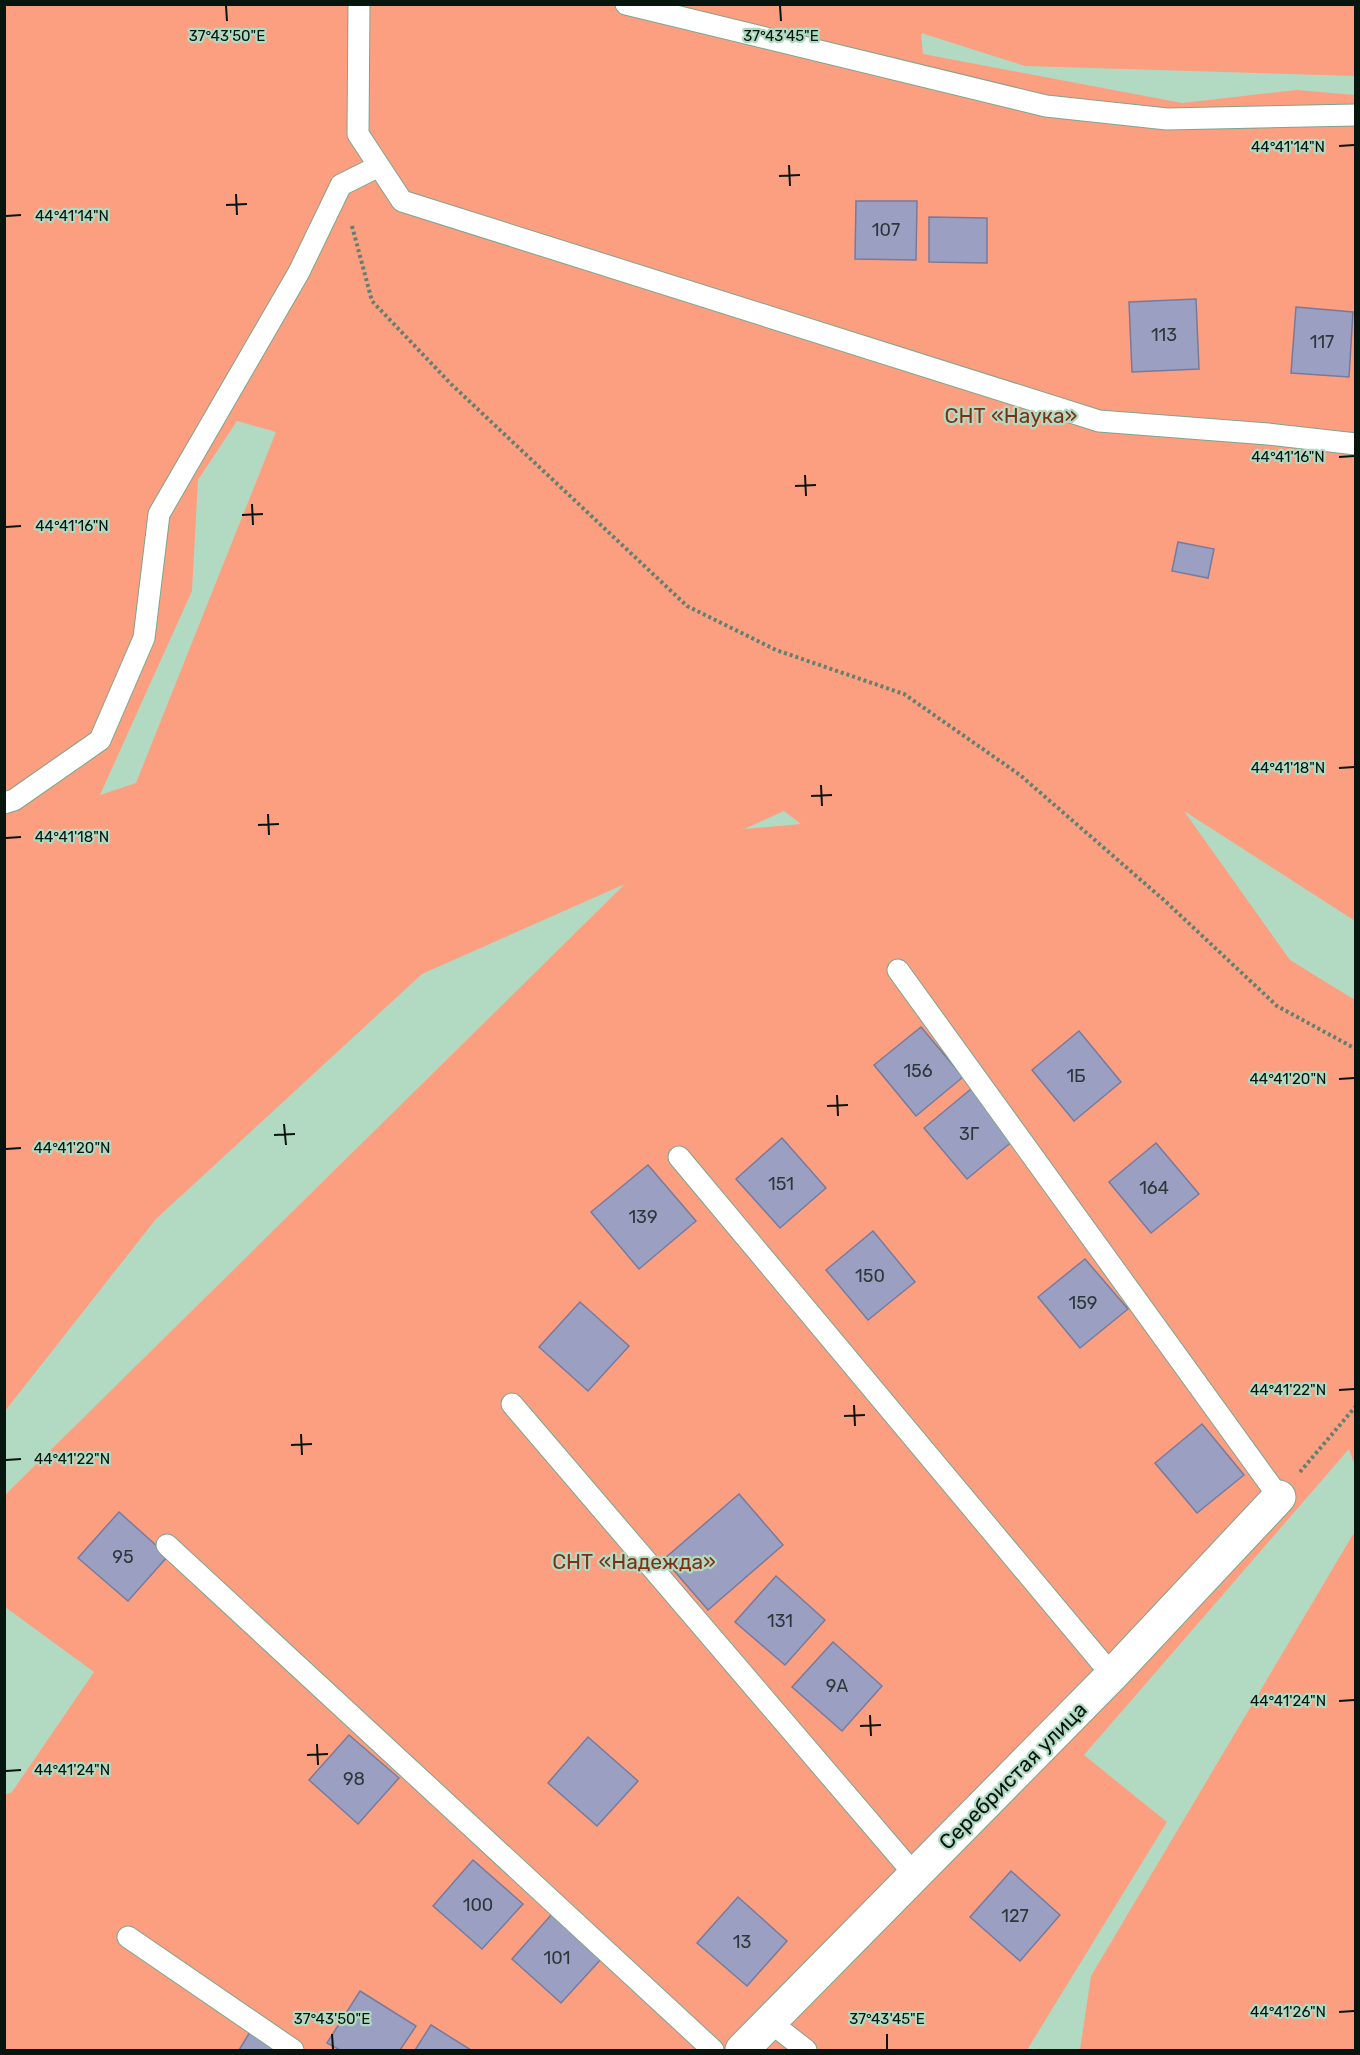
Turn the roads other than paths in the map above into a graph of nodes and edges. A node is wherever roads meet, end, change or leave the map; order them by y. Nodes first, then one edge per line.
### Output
1 (359, 4) edge
2 (626, 4) edge
3 (1356, 115) edge
4 (379, 166) junction
5 (1356, 444) edge
6 (4, 803) edge
7 (898, 970) dead end
8 (679, 1157) dead end
9 (512, 1404) dead end
10 (1280, 1497) joint
11 (167, 1545) dead end
12 (1112, 1675) junction
13 (915, 1875) junction
14 (128, 1937) dead end
15 (770, 2022) junction
16 (293, 2050) edge
17 (713, 2050) edge
18 (742, 2050) edge
19 (806, 2050) edge

1 - 4 lane
2 - 3 lane
4 - 5 lane
4 - 6 lane
7 - 10 lane
8 - 12 lane
9 - 13 lane
10 - 12 street, Серебристая улица
11 - 17 lane
12 - 13 street, Серебристая улица
13 - 15 street, Серебристая улица
14 - 16 lane
15 - 18 street, Серебристая улица
15 - 19 lane

